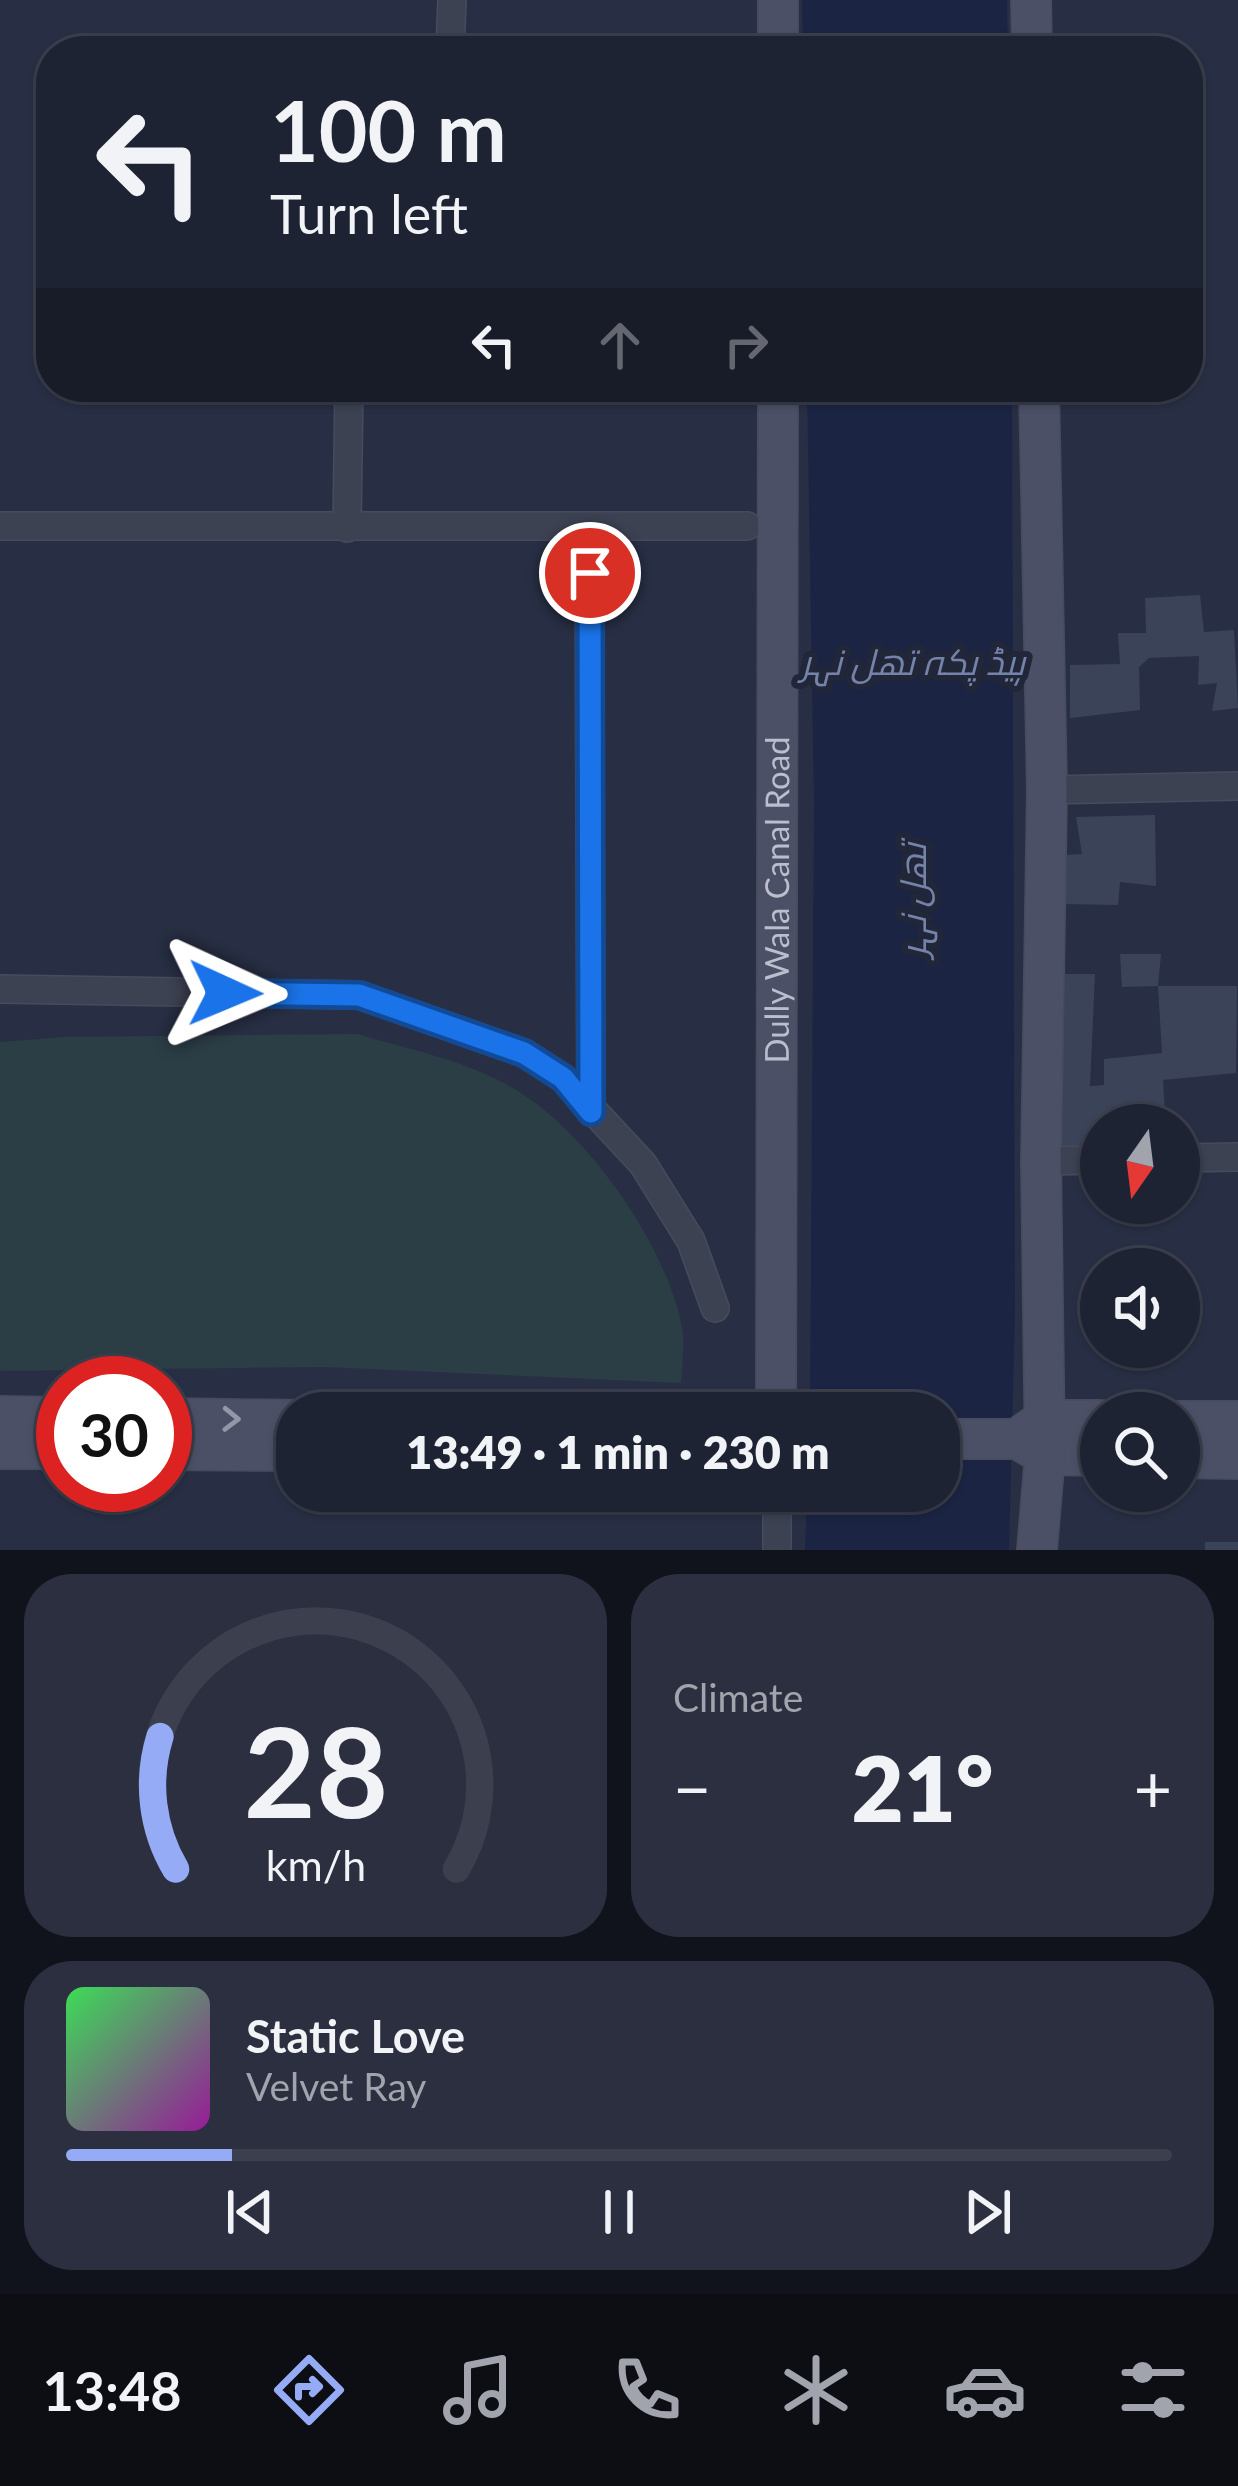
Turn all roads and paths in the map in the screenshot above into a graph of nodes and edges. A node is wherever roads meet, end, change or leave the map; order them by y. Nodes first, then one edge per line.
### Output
1 (452, 0) edge
2 (778, 0) edge
3 (1031, 0) edge
4 (451, 36) edge
5 (778, 36) edge
6 (1032, 36) edge
7 (349, 402) edge
8 (778, 402) edge
9 (1039, 402) edge
10 (0, 526) edge
11 (747, 526) dead end
12 (347, 528) junction
13 (590, 528) junction
14 (1238, 786) edge
15 (1047, 790) junction
16 (0, 989) edge
17 (591, 1112) junction
18 (1238, 1157) edge
19 (1200, 1158) edge
20 (1080, 1160) edge
21 (1041, 1161) junction
22 (715, 1308) dead end
23 (776, 1392) edge
24 (0, 1416) edge
25 (36, 1417) edge
26 (192, 1418) edge
27 (276, 1420) edge
28 (1200, 1421) edge
29 (1238, 1421) edge
30 (1080, 1426) edge
31 (1035, 1438) junction
32 (960, 1439) edge
33 (0, 1449) edge
34 (36, 1449) edge
35 (192, 1450) edge
36 (276, 1450) edge
37 (1080, 1450) edge
38 (1200, 1459) edge
39 (1238, 1460) edge
40 (777, 1512) edge
41 (777, 1550) edge
42 (1037, 1550) edge

1 - 4 street
2 - 5 street
3 - 6 street
7 - 12 street
8 - 23 street, Dully Wala Canal Road
9 - 15 street
10 - 12 street
11 - 13 street
12 - 13 street
13 - 17 street
14 - 15 street
15 - 21 street
16 - 17 street
17 - 22 street
18 - 19 street
20 - 21 street
21 - 31 street
24 - 25 street
26 -> 27 street
28 - 29 street
30 - 31 street
31 - 32 street
31 - 37 street
31 - 42 street
33 - 34 street
35 - 36 street
38 - 39 street
40 - 41 street

